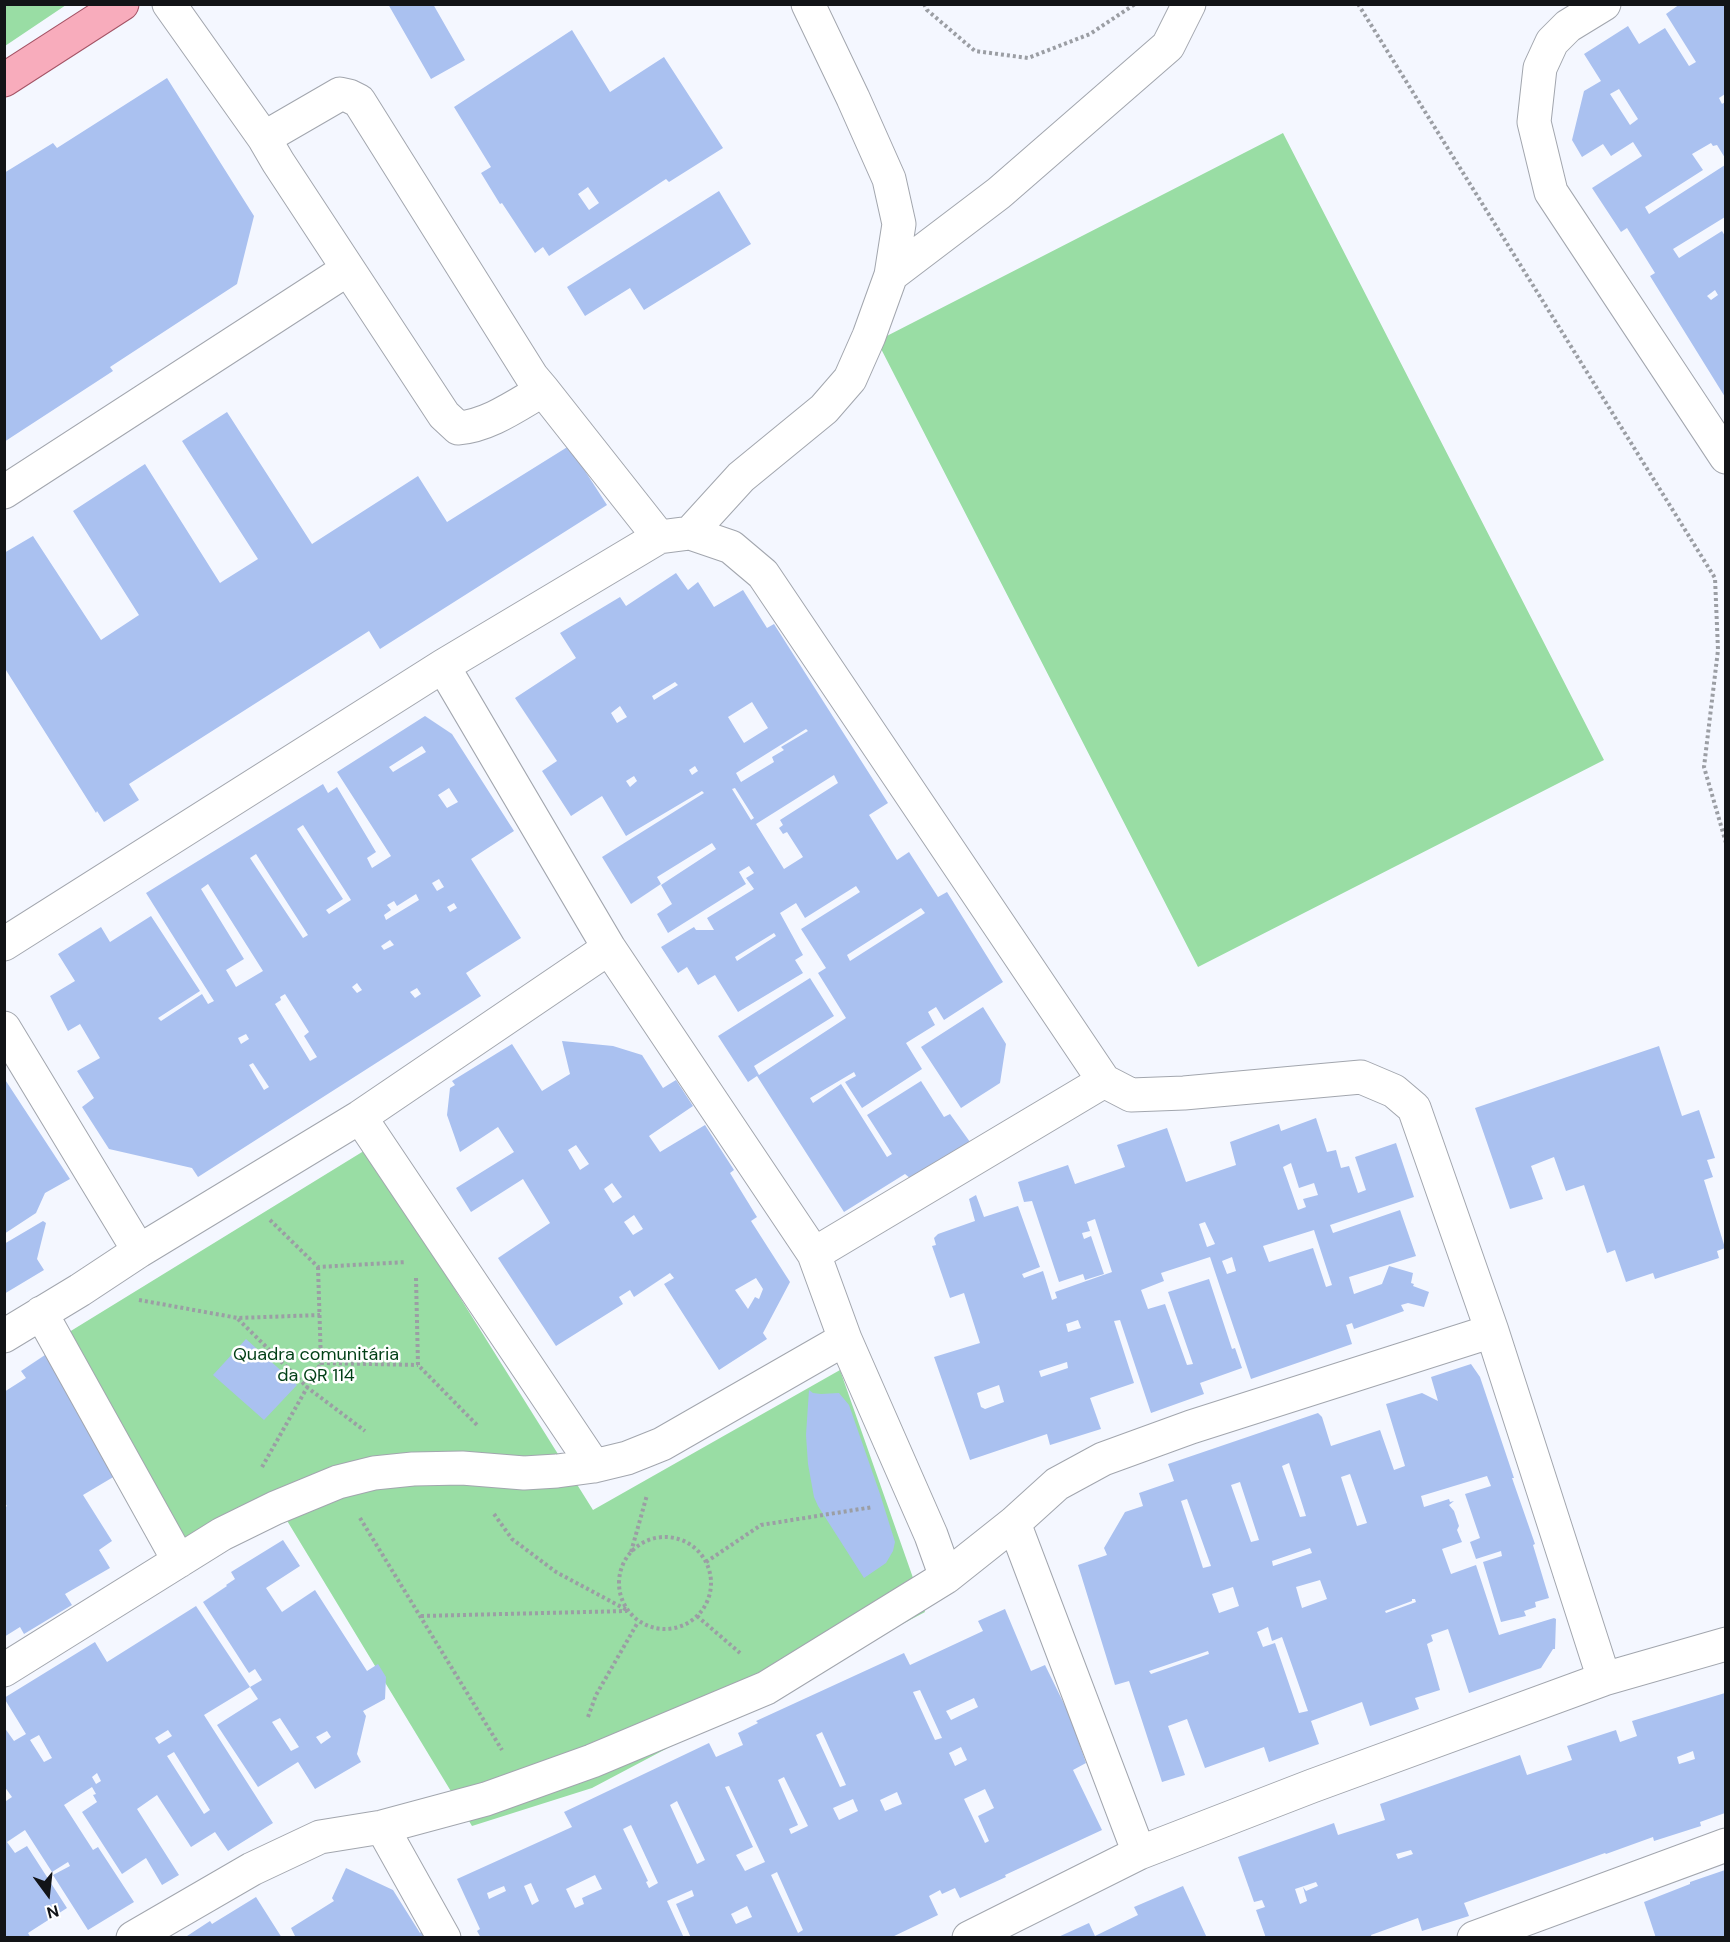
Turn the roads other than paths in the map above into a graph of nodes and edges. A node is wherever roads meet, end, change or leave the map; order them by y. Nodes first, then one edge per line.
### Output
1 (122, 4) edge
2 (169, 4) edge
3 (1189, 4) edge
4 (1604, 4) edge
5 (810, 6) edge
6 (4, 80) edge
7 (264, 138) junction
8 (348, 269) junction
9 (891, 275) junction
10 (543, 390) junction
11 (1725, 457) edge
12 (4, 492) edge
13 (675, 535) junction
14 (443, 666) junction
15 (4, 944) edge
16 (609, 948) junction
17 (4, 1028) edge
18 (1104, 1081) junction
19 (360, 1117) junction
20 (139, 1251) junction
21 (814, 1254) junction
22 (41, 1313) junction
23 (1492, 1331) junction
24 (4, 1336) edge
25 (845, 1339) junction
26 (594, 1466) junction
27 (1014, 1523) junction
28 (179, 1561) junction
29 (946, 1577) junction
30 (1725, 1644) edge
31 (4, 1670) edge
32 (1604, 1679) junction
33 (382, 1827) junction
34 (1725, 1845) edge
35 (1139, 1853) junction
36 (134, 1938) edge
37 (444, 1938) edge
38 (969, 1938) edge
39 (1474, 1938) edge

1 - 6 main road
2 - 7 street
3 - 9 street
4 - 11 street
5 - 9 street
7 - 8 street
7 - 10 street
8 - 10 street
8 - 12 street
9 - 13 street
10 - 13 street
13 - 14 street
13 - 18 street
14 - 15 street
14 - 16 street
16 - 19 street
16 - 21 street
17 - 20 street
18 - 21 street
18 - 23 street
19 - 20 street
19 - 26 street
20 - 22 street
21 - 25 street
22 - 24 street
22 - 28 street
23 - 27 street
23 - 32 street
25 - 26 street
25 - 29 street
26 - 28 street
27 - 29 street
27 - 35 street
28 - 31 street
29 - 33 street
30 - 32 street
32 - 35 street
33 - 36 street
33 - 37 street
34 - 39 street
35 - 38 street

